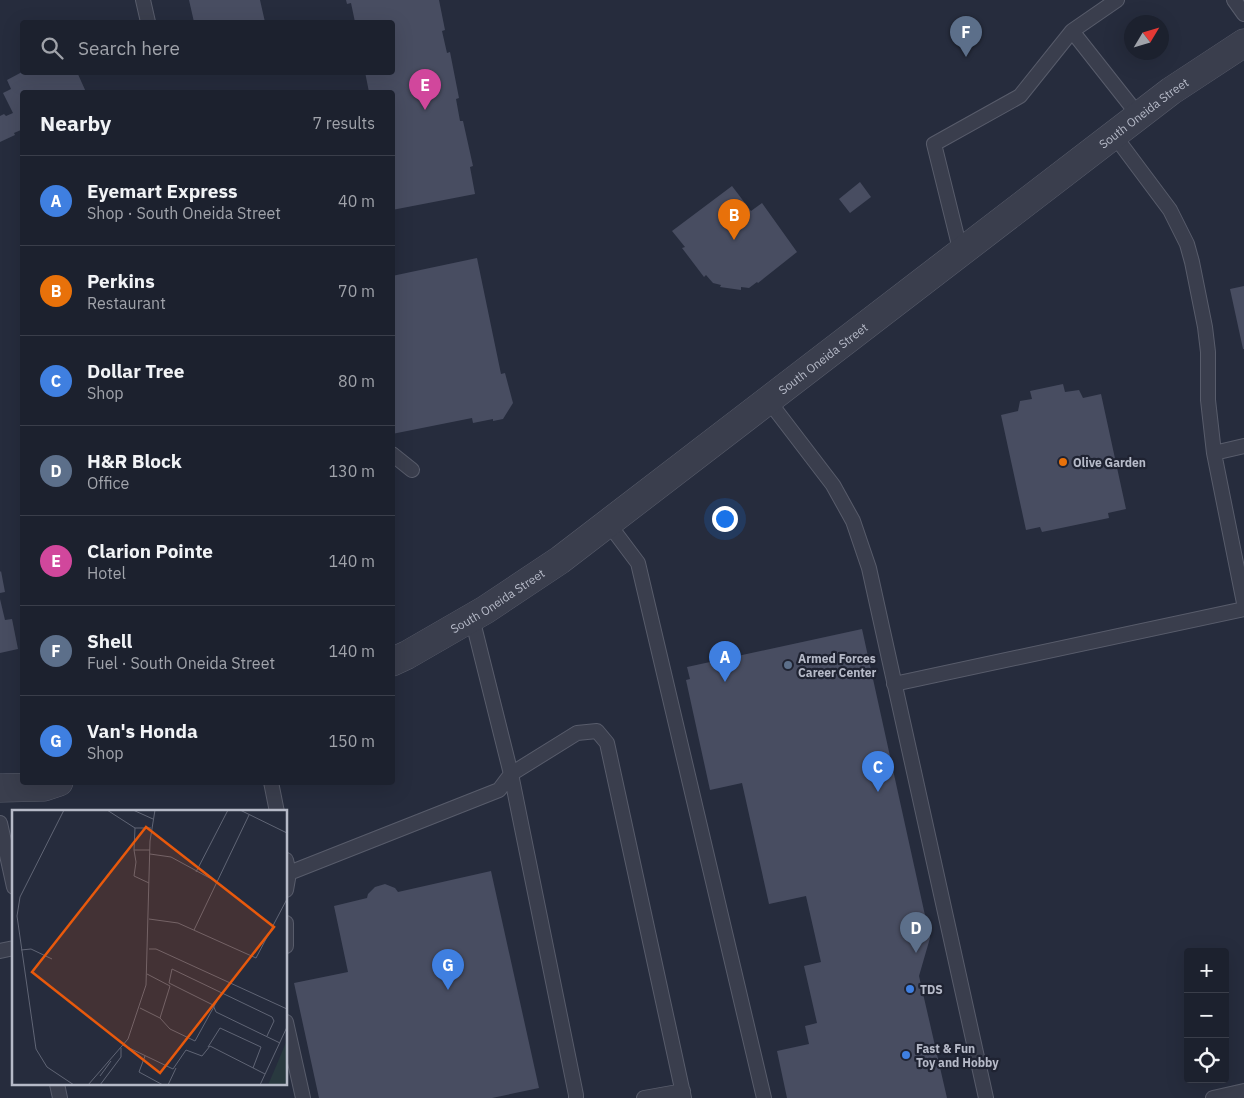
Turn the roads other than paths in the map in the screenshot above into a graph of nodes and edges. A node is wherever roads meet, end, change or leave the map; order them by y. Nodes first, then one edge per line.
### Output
1 (143, 0) edge
2 (1117, 0) edge
3 (1234, 0) edge
4 (1244, 14) edge
5 (148, 20) edge
6 (1072, 31) junction
7 (1244, 43) edge
8 (1139, 116) junction
9 (1114, 135) junction
10 (961, 253) junction
11 (768, 400) junction
12 (1244, 446) edge
13 (1214, 453) junction
14 (395, 456) edge
15 (412, 470) dead end
16 (608, 522) junction
17 (1244, 603) edge
18 (1244, 609) edge
19 (472, 618) junction
20 (395, 661) edge
21 (894, 684) junction
22 (511, 774) junction
23 (50, 785) edge
24 (272, 785) edge
25 (0, 788) edge
26 (277, 810) edge
27 (0, 823) edge
28 (288, 866) edge
29 (12, 878) edge
30 (288, 1031) edge
31 (1244, 1091) edge
32 (683, 1094) edge
33 (303, 1098) edge
34 (576, 1098) edge
35 (644, 1098) edge
36 (764, 1098) edge
37 (986, 1098) edge
38 (1213, 1098) edge

1 - 5 lane
2 - 6 lane
3 - 4 lane
6 - 8 lane
6 - 10 lane
7 - 8 street, South Oneida Street
8 - 9 street, South Oneida Street
9 - 10 street, South Oneida Street
9 - 13 lane
10 - 11 street, South Oneida Street
11 - 16 street, South Oneida Street
11 - 21 lane
12 - 13 lane
13 - 17 lane
14 - 15 lane
16 - 19 street, South Oneida Street
16 - 36 lane
18 - 21 lane
19 - 20 street, South Oneida Street
19 - 22 lane
21 - 37 lane
22 - 28 lane
22 - 32 lane
22 - 34 lane
23 - 25 street
24 - 26 lane
27 - 29 lane
30 - 33 lane
31 - 38 lane
32 - 35 lane

